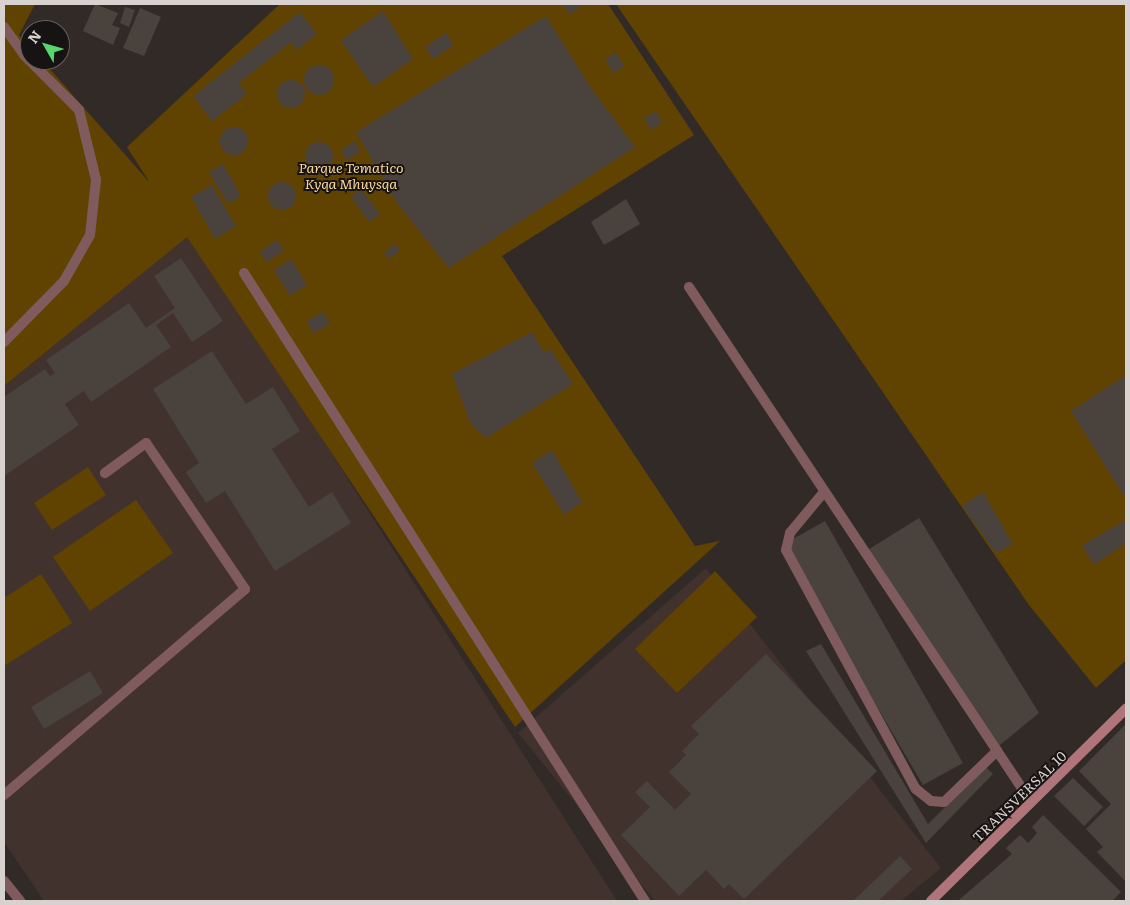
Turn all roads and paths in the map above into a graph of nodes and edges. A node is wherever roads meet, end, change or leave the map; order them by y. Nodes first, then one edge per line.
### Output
1 (4, 28) edge
2 (244, 273) dead end
3 (689, 286) dead end
4 (4, 342) edge
5 (105, 473) dead end
6 (824, 492) junction
7 (1126, 709) edge
8 (997, 751) junction
9 (4, 795) edge
10 (1031, 802) junction
11 (4, 881) edge
12 (15, 898) edge
13 (645, 901) edge
14 (931, 901) edge

1 - 4 street
2 - 13 street
3 - 6 street
5 - 9 street
6 - 8 street
6 - 8 street
7 - 10 main road, TRANSVERSAL 10
8 - 10 street
10 - 14 main road, TRANSVERSAL 10
11 - 12 street

